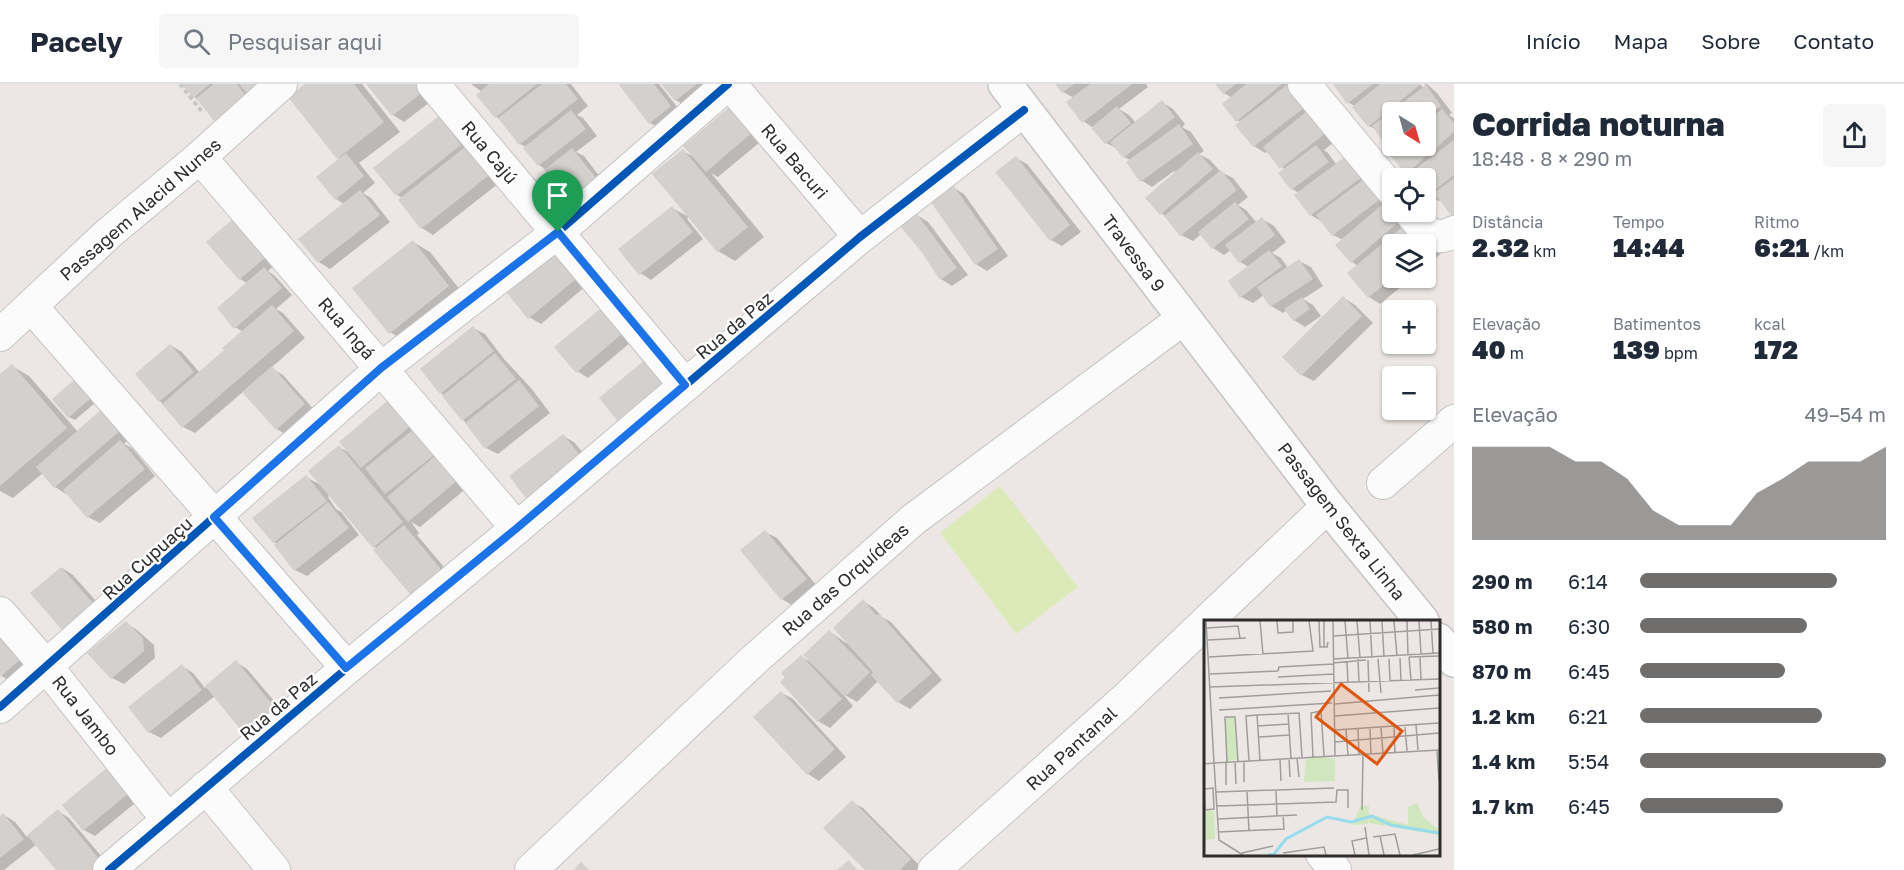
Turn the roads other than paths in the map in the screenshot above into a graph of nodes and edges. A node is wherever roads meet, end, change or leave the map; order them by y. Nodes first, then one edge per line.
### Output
1 (281, 84) edge
2 (432, 84) edge
3 (729, 84) edge
4 (1005, 84) edge
5 (1304, 84) edge
6 (1024, 110) junction
7 (211, 147) junction
8 (1382, 178) edge
9 (558, 232) junction
10 (860, 237) junction
11 (31, 306) junction
12 (1184, 318) junction
13 (0, 334) edge
14 (381, 368) junction
15 (685, 385) junction
16 (1263, 421) joint
17 (1454, 422) edge
18 (1383, 483) dead end
19 (1328, 506) junction
20 (214, 517) junction
21 (517, 528) junction
22 (0, 613) edge
23 (1208, 620) edge
24 (1421, 620) edge
25 (1204, 624) edge
26 (1439, 642) edge
27 (1454, 660) edge
28 (47, 667) junction
29 (346, 668) junction
30 (0, 707) edge
31 (206, 787) junction
32 (168, 820) junction
33 (1323, 855) edge
34 (109, 870) edge
35 (274, 870) edge
36 (531, 870) edge
37 (934, 870) edge
38 (1335, 870) edge

1 - 7 street, Passagem Alacid Nunes
2 - 9 street, Rua Cajú
3 - 9 street, Rua Cupuaçu
3 - 10 street, Rua Bacuri
4 - 6 street, Travessa 9
5 - 8 street
6 - 10 street, Rua da Paz
6 - 12 street, Travessa 9
7 - 11 street, Passagem Alacid Nunes
7 - 14 street, Rua Ingá
9 - 14 street, Rua Cupuaçu
9 - 15 street, Rua Cajú
10 - 15 street, Rua da Paz
11 - 13 street, Passagem Alacid Nunes
11 - 20 street
12 - 16 street, Travessa 9
12 - 36 street, Rua das Orquídeas
14 - 20 street, Rua Cupuaçu
14 - 21 street, Rua Ingá
15 - 21 street, Rua da Paz
16 - 19 street, Passagem Sexta Linha
17 - 18 street
19 - 23 street, Rua Pantanal
19 - 24 street, Passagem Sexta Linha
20 - 28 street, Rua Cupuaçu
20 - 29 street
21 - 29 street, Rua da Paz
22 - 28 street, Rua Jambo
25 - 37 street, Rua Pantanal
26 - 27 street
28 - 30 street, Rua Cupuaçu
28 - 32 street, Rua Jambo
29 - 31 street, Rua da Paz
31 - 32 street, Rua da Paz
31 - 35 street
32 - 34 street, Rua da Paz
33 - 38 street

